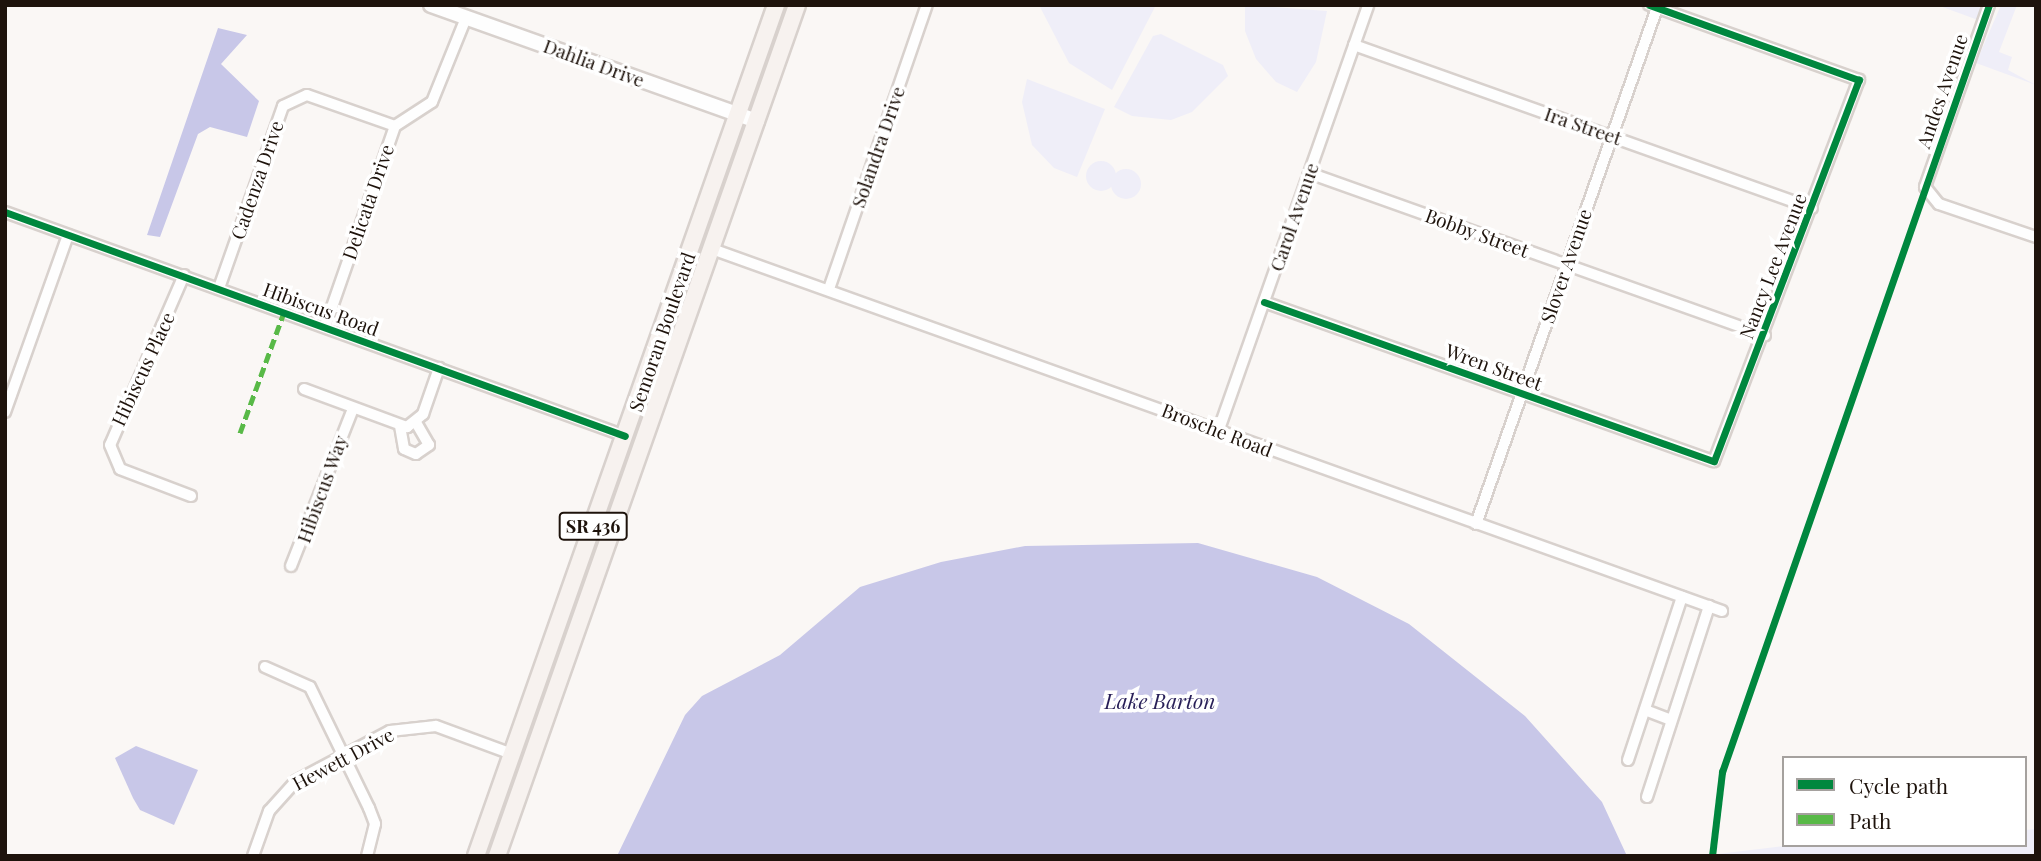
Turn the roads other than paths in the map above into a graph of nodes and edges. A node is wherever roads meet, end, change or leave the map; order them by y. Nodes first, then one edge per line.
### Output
1 (431, 5) edge
2 (776, 5) edge
3 (797, 5) edge
4 (928, 5) edge
5 (1368, 5) edge
6 (1989, 5) edge
7 (1653, 7) edge
8 (466, 18) junction
9 (1354, 45) junction
10 (738, 115) junction
11 (757, 121) junction
12 (395, 127) junction
13 (1611, 136) junction
14 (1309, 173) junction
15 (1812, 208) junction
16 (5, 212) edge
17 (68, 235) junction
18 (2036, 237) edge
19 (712, 248) junction
20 (1567, 265) junction
21 (184, 275) junction
22 (219, 288) junction
23 (828, 289) junction
24 (1264, 302) junction
25 (325, 327) junction
26 (1765, 335) junction
27 (439, 368) junction
28 (304, 389) dead end
29 (641, 390) junction
30 (1521, 394) junction
31 (352, 411) junction
32 (5, 412) edge
33 (417, 424) junction
34 (400, 426) junction
35 (1219, 429) junction
36 (625, 436) junction
37 (646, 436) junction
38 (1714, 461) joint
39 (628, 484) junction
40 (191, 496) dead end
41 (1476, 524) junction
42 (291, 566) dead end
43 (1682, 597) junction
44 (1709, 606) junction
45 (1722, 611) dead end
46 (265, 667) dead end
47 (1645, 710) junction
48 (1671, 720) junction
49 (522, 726) junction
50 (512, 754) junction
51 (345, 755) junction
52 (531, 760) junction
53 (1628, 760) dead end
54 (521, 788) junction
55 (1647, 797) dead end
56 (253, 856) edge
57 (367, 856) edge
58 (476, 856) edge
59 (497, 856) edge

1 - 8 street, Dahlia Drive
2 - 10 main road, Semoran Boulevard / SR 436
3 - 11 main road, Semoran Boulevard / SR 436
4 - 23 street, Solandra Drive
5 - 9 street, Carol Avenue
6 - 18 street, Andes Avenue
7 - 13 street, Slover Avenue
7 - 15 street, Nancy Lee Avenue
8 - 10 street, Dahlia Drive
8 - 12 street, Delicata Drive
9 - 13 street, Ira Street
9 - 14 street, Carol Avenue
10 - 11 street, Dahlia Drive
10 - 29 main road, Semoran Boulevard / SR 436
11 - 19 main road, Semoran Boulevard / SR 436
12 - 22 street, Cadenza Drive
12 - 25 street, Delicata Drive
13 - 15 street, Ira Street
13 - 20 street, Slover Avenue
14 - 20 street, Bobby Street
14 - 24 street, Carol Avenue
15 - 26 street, Nancy Lee Avenue
16 - 17 street, Hibiscus Road
17 - 21 street, Hibiscus Road
17 - 32 street
19 - 23 street, Brosche Road
19 - 37 main road, Semoran Boulevard / SR 436
20 - 26 street, Bobby Street
20 - 30 street, Slover Avenue
21 - 22 street, Hibiscus Road
21 - 40 street, Hibiscus Place
22 - 25 street, Hibiscus Road
23 - 35 street, Brosche Road
24 - 30 street, Wren Street
24 - 35 street, Carol Avenue
25 - 27 street, Hibiscus Road
26 - 38 street, Nancy Lee Avenue
27 - 33 street
27 - 36 street, Hibiscus Road
28 - 31 street, Hibiscus Way
29 - 36 main road, Semoran Boulevard / SR 436
29 - 37 main road
30 - 38 street, Wren Street
30 - 41 street, Slover Avenue
31 - 34 street, Hibiscus Way
31 - 42 street, Hibiscus Way
33 - 34 street, Hibiscus Way
33 - 34 street
35 - 41 street, Brosche Road
36 - 39 main road
36 - 49 main road, Semoran Boulevard / SR 436
37 - 39 main road, Semoran Boulevard / SR 436
39 - 52 main road, Semoran Boulevard / SR 436
41 - 43 street, Brosche Road
43 - 44 street, Brosche Road
43 - 47 street
44 - 45 street, Brosche Road
44 - 48 street
46 - 51 street
47 - 48 street
47 - 53 street
48 - 55 street
49 - 50 main road, Semoran Boulevard / SR 436
49 - 52 main road
50 - 51 street, Hewett Drive
50 - 54 main road
50 - 58 main road, Semoran Boulevard / SR 436
51 - 56 street, Hewett Drive
51 - 57 street
52 - 54 main road, Semoran Boulevard / SR 436
54 - 59 main road, Semoran Boulevard / SR 436

